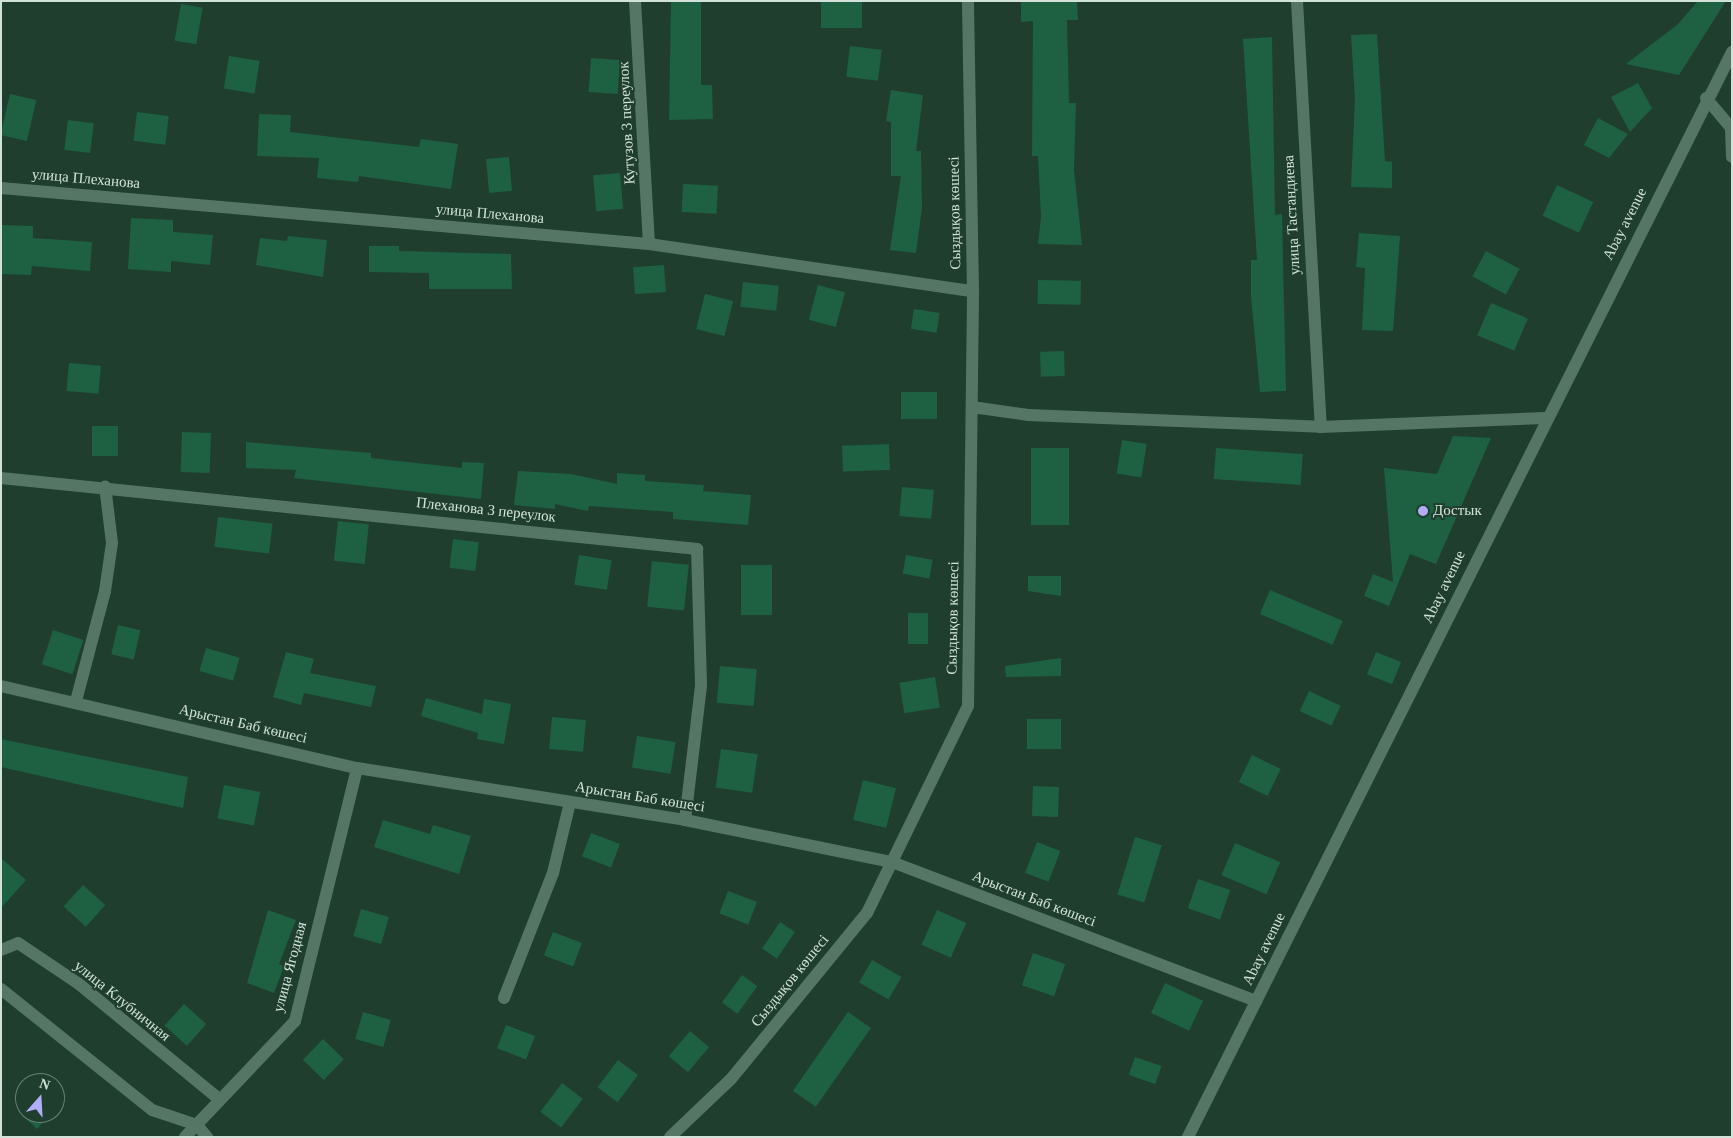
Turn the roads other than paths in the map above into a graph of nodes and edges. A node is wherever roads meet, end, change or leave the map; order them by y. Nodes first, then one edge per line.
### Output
1 (635, 1) edge
2 (968, 1) edge
3 (1297, 1) edge
4 (1732, 52) edge
5 (1706, 98) junction
6 (1731, 128) edge
7 (1732, 157) edge
8 (1, 188) edge
9 (649, 244) junction
10 (973, 292) junction
11 (972, 407) junction
12 (1546, 418) junction
13 (1321, 427) junction
14 (1, 478) edge
15 (105, 486) junction
16 (1, 686) edge
17 (76, 701) junction
18 (357, 768) junction
19 (570, 802) junction
20 (685, 820) junction
21 (892, 862) junction
22 (1, 950) edge
23 (1, 989) edge
24 (504, 998) dead end
25 (1256, 1001) junction
26 (218, 1098) junction
27 (197, 1126) junction
28 (185, 1137) edge
29 (207, 1137) edge
30 (670, 1137) edge
31 (1188, 1137) edge

1 - 9 street, Кутузов 3 переулок
2 - 10 street, Сыздықов көшесі
3 - 13 street, улица Тастандиева
4 - 5 street, Abay avenue
5 - 6 street
5 - 12 street, Abay avenue
6 - 7 street
8 - 9 street, улица Плеханова
9 - 10 street, улица Плеханова
10 - 11 street, Сыздықов көшесі
11 - 13 street
11 - 21 street, Сыздықов көшесі
12 - 13 street
12 - 25 street, Abay avenue
14 - 15 street, Плеханова 3 переулок
15 - 17 street
15 - 20 street, Плеханова 3 переулок
16 - 17 street, Арыстан Баб көшесі
17 - 18 street, Арыстан Баб көшесі
18 - 19 street, Арыстан Баб көшесі
18 - 26 street, улица Ягодная
19 - 20 street, Арыстан Баб көшесі
19 - 24 street
20 - 21 street, Арыстан Баб көшесі
21 - 25 street, Арыстан Баб көшесі
21 - 30 street, Сыздықов көшесі
22 - 26 street, улица Клубничная
23 - 27 street
25 - 31 street, Abay avenue
26 - 27 street, улица Ягодная
27 - 28 street, улица Ягодная
27 - 29 street

